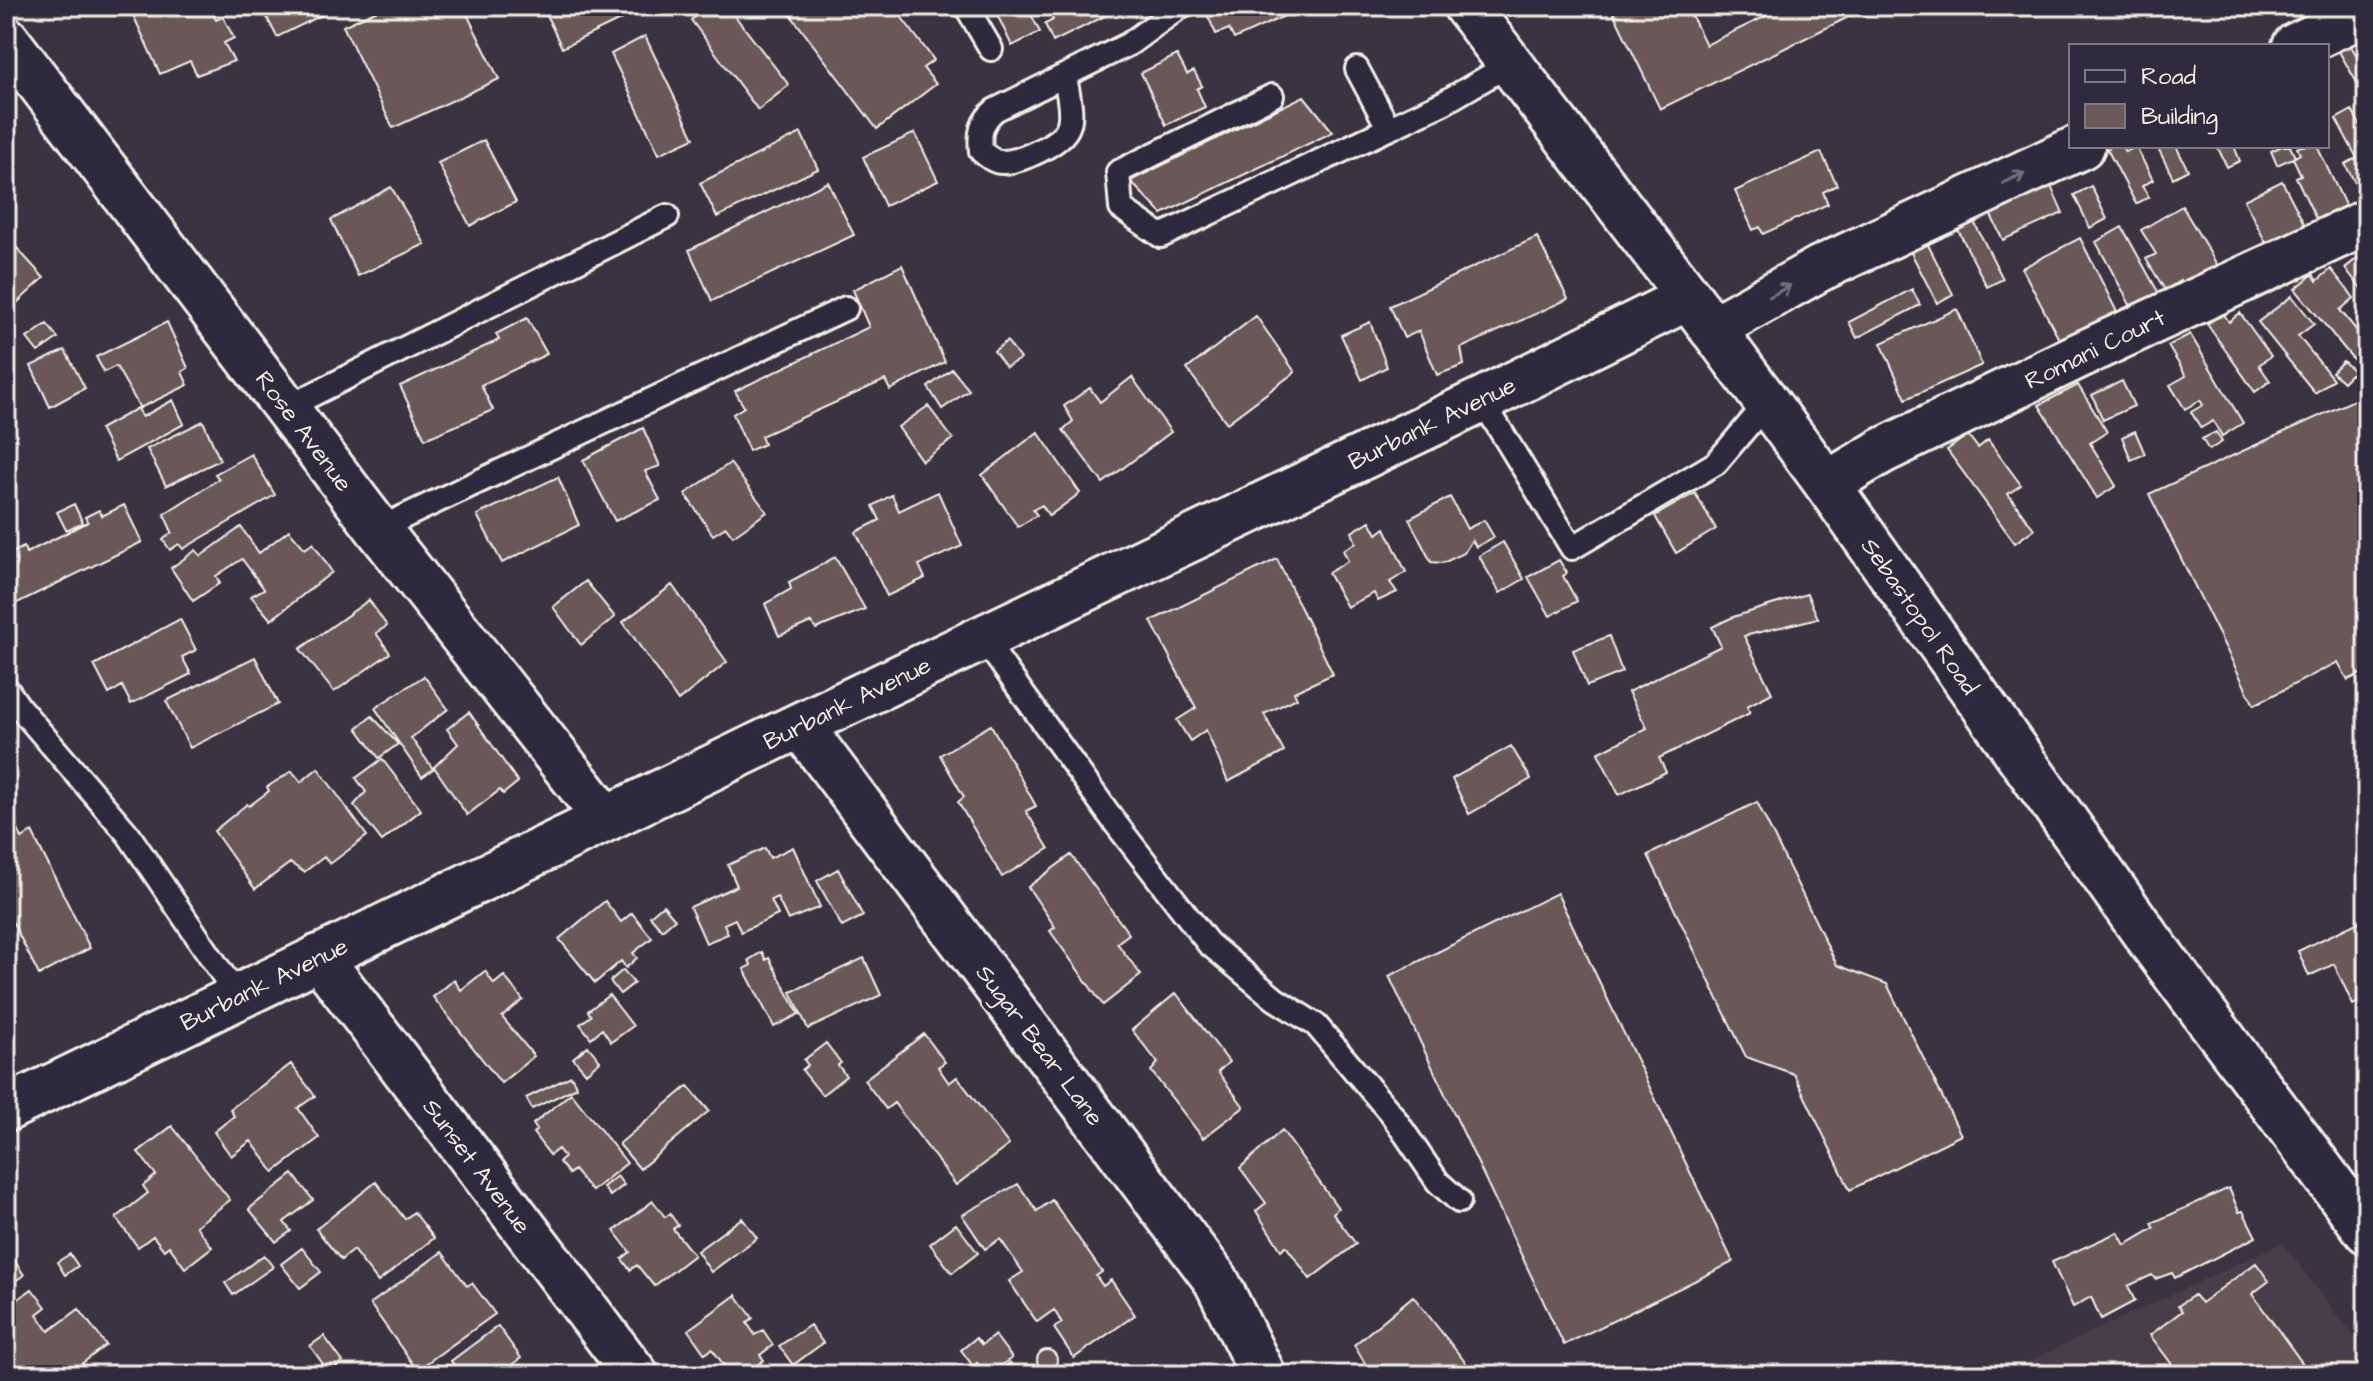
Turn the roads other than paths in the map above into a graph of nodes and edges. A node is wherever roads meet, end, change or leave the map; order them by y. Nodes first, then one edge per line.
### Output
1 (966, 6) edge
2 (1181, 6) edge
3 (1466, 6) edge
4 (2367, 12) edge
5 (6, 39) edge
6 (2299, 44) edge
7 (991, 49) dead end
8 (1510, 64) junction
9 (1357, 69) dead end
10 (1065, 77) junction
11 (1272, 96) dead end
12 (1389, 129) junction
13 (2078, 148) edge
14 (667, 216) dead end
15 (2367, 222) edge
16 (846, 308) dead end
17 (1701, 313) junction
18 (1482, 400) junction
19 (1767, 403) junction
20 (286, 408) junction
21 (1827, 484) junction
22 (378, 529) junction
23 (983, 638) junction
24 (6, 688) edge
25 (800, 725) junction
26 (606, 819) junction
27 (319, 957) junction
28 (238, 997) junction
29 (6, 1109) edge
30 (1459, 1201) dead end
31 (2367, 1231) edge
32 (636, 1375) edge
33 (1263, 1375) edge

1 - 7 lane
2 - 10 lane
3 - 8 street, Sebastopol Road
4 - 6 street
5 - 20 street, Rose Avenue
8 - 12 lane
8 - 17 street, Sebastopol Road
9 - 12 lane
10 - 10 lane
11 - 12 lane
17 -> 13 street
14 - 20 lane
15 - 21 street, Romani Court
16 - 22 lane
17 - 18 street, Burbank Avenue
17 - 19 street, Sebastopol Road
18 - 19 lane
18 - 23 street, Burbank Avenue
19 - 21 street, Sebastopol Road
20 - 22 street, Rose Avenue
21 - 31 street, Sebastopol Road
22 - 26 street, Rose Avenue
23 - 25 street, Burbank Avenue
23 - 30 lane
24 - 28 lane
25 - 26 street, Burbank Avenue
25 - 33 street, Sugar Bear Lane
26 - 27 street, Burbank Avenue
27 - 28 street, Burbank Avenue
27 - 32 street, Sunset Avenue
28 - 29 street, Burbank Avenue

